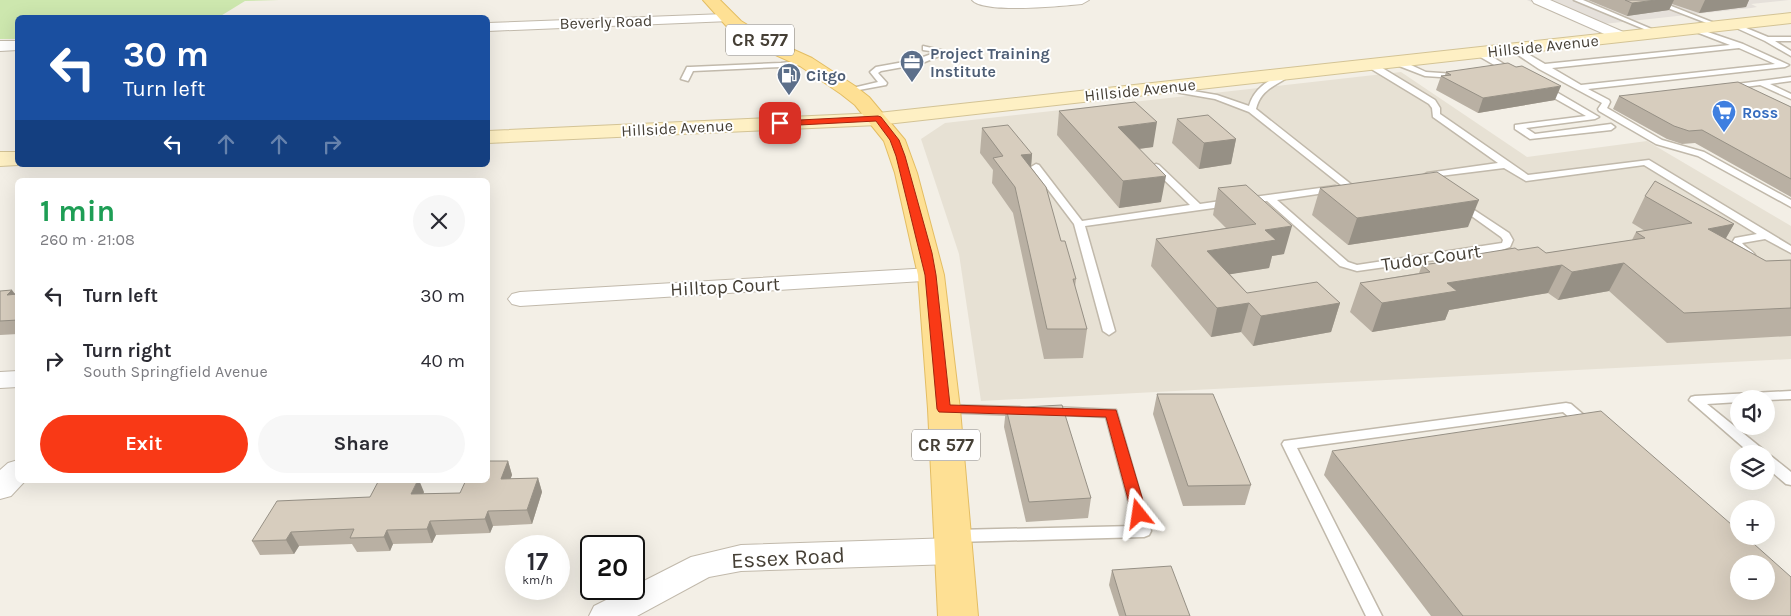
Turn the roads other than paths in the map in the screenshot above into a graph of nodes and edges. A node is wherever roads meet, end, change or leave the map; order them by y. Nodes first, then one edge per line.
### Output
1 (711, 0) edge
2 (979, 0) edge
3 (1082, 0) edge
4 (1539, 0) edge
5 (1578, 0) edge
6 (1650, 0) edge
7 (725, 18) junction
8 (1791, 18) edge
9 (1726, 26) junction
10 (490, 27) edge
11 (1693, 29) junction
12 (1658, 33) junction
13 (1623, 37) junction
14 (1767, 39) junction
15 (1791, 39) edge
16 (0, 46) edge
17 (15, 46) edge
18 (1740, 46) junction
19 (926, 48) dead end
20 (1513, 49) junction
21 (1480, 53) junction
22 (1791, 54) edge
23 (806, 62) junction
24 (1397, 62) junction
25 (1371, 65) junction
26 (1542, 67) junction
27 (1788, 67) edge
28 (1508, 69) junction
29 (1491, 71) edge
30 (1289, 73) junction
31 (1465, 74) edge
32 (1516, 74) edge
33 (685, 79) dead end
34 (1791, 79) edge
35 (1533, 83) edge
36 (1761, 83) junction
37 (1734, 86) junction
38 (1581, 87) junction
39 (1155, 88) junction
40 (1724, 88) edge
41 (848, 90) junction
42 (1750, 94) edge
43 (1791, 97) edge
44 (1616, 101) dead end
45 (1606, 102) junction
46 (1252, 110) junction
47 (1594, 117) junction
48 (878, 119) junction
49 (490, 137) edge
50 (15, 158) edge
51 (0, 159) edge
52 (1148, 159) edge
53 (1506, 165) junction
54 (1036, 167) dead end
55 (1436, 188) edge
56 (1268, 198) junction
57 (1452, 198) edge
58 (1791, 204) edge
59 (1197, 207) junction
60 (1079, 224) junction
61 (1767, 236) junction
62 (1791, 250) edge
63 (1758, 259) edge
64 (931, 275) junction
65 (520, 299) dead end
66 (1109, 331) dead end
67 (15, 379) edge
68 (0, 380) edge
69 (1791, 395) edge
70 (944, 409) junction
71 (1596, 432) edge
72 (1749, 445) edge
73 (1775, 467) edge
74 (15, 473) edge
75 (1791, 480) edge
76 (0, 488) edge
77 (953, 544) junction
78 (606, 616) edge
79 (958, 616) edge
80 (1374, 616) edge

1 - 7 main road, CR 577
2 - 3 street
4 - 13 street
5 - 12 lane
6 - 9 lane
7 - 10 street, Beverly Road
7 - 23 main road, CR 577
8 - 9 street, Hillside Avenue
9 - 11 street, Hillside Avenue
9 - 14 lane
11 - 12 street, Hillside Avenue
11 - 18 lane
12 - 13 street, Hillside Avenue
13 - 20 street, Hillside Avenue
14 - 15 lane
14 - 22 lane
16 - 17 street
18 - 26 lane
18 - 27 lane
19 - 41 lane
20 - 21 street, Hillside Avenue
20 - 26 lane
21 - 24 street, Hillside Avenue
21 - 28 lane
23 - 33 lane
23 - 41 main road, CR 577
24 - 25 street, Hillside Avenue
24 - 31 lane
25 - 30 street, Hillside Avenue
25 - 53 lane
26 - 38 lane
27 - 38 lane
28 - 29 lane
28 - 32 lane
30 - 39 street, Hillside Avenue
30 - 46 lane
34 - 36 lane
35 - 47 lane
36 - 37 lane
36 - 43 lane
37 - 40 lane
37 - 42 lane
38 - 45 lane
39 - 46 lane
39 - 48 street, Hillside Avenue
41 - 48 main road, CR 577
44 - 45 lane
45 - 58 lane
46 - 56 lane
47 - 47 lane
48 - 49 street, Hillside Avenue
48 - 64 main road, CR 577
50 - 51 street
52 - 59 lane
53 - 55 lane
53 - 61 lane
54 - 60 lane
56 - 57 lane, Tudor Court
56 - 59 lane
59 - 60 lane
60 - 66 lane
61 - 62 lane
61 - 63 lane
64 - 65 street, Hilltop Court
64 - 70 main road, CR 577
67 - 68 street
69 - 72 lane
70 - 77 main road, CR 577
70 - 77 lane
71 - 80 lane
73 - 75 lane
74 - 76 street
77 - 78 street, Essex Road
77 - 79 main road, CR 577

